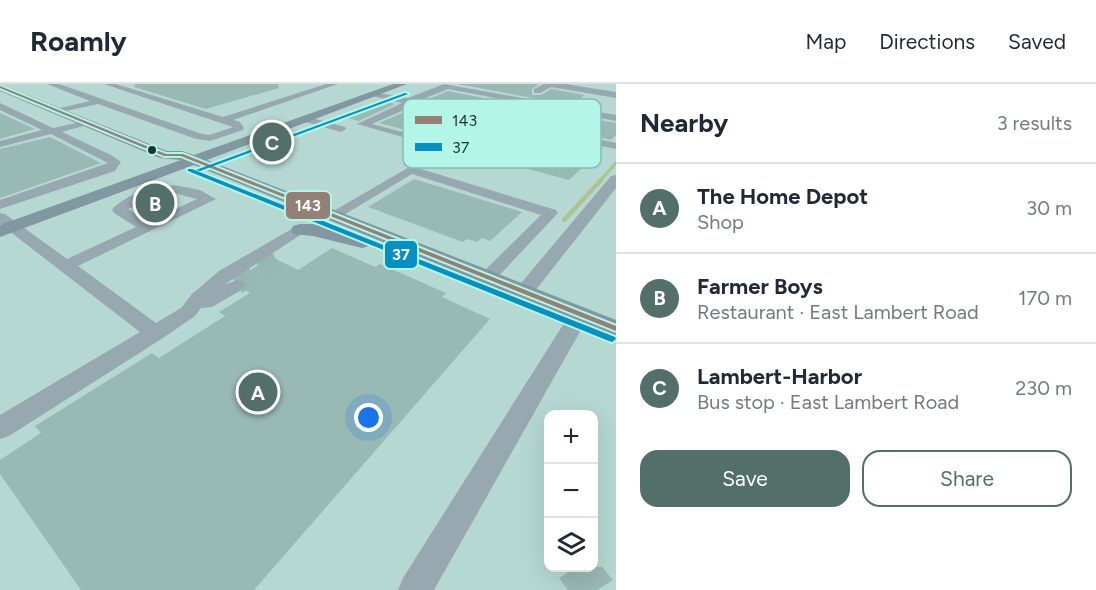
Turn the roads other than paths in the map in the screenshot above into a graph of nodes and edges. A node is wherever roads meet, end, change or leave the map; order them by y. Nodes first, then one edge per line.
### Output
1 (18, 84) edge
2 (51, 84) edge
3 (334, 84) edge
4 (402, 84) edge
5 (450, 84) edge
6 (1, 88) edge
7 (97, 88) dead end
8 (109, 88) edge
9 (522, 88) dead end
10 (535, 91) junction
11 (122, 93) junction
12 (375, 94) junction
13 (616, 95) edge
14 (95, 99) junction
15 (414, 99) edge
16 (516, 99) edge
17 (581, 99) dead end
18 (403, 100) edge
19 (0, 106) edge
20 (67, 107) junction
21 (403, 107) edge
22 (601, 115) edge
23 (616, 118) edge
24 (305, 119) junction
25 (222, 120) junction
26 (86, 122) junction
27 (341, 129) dead end
28 (52, 131) junction
29 (234, 131) junction
30 (403, 135) edge
31 (254, 137) junction
32 (601, 143) edge
33 (0, 144) edge
34 (616, 146) edge
35 (188, 158) junction
36 (230, 175) junction
37 (614, 185) edge
38 (0, 205) edge
39 (332, 216) junction
40 (5, 224) edge
41 (301, 226) junction
42 (146, 227) junction
43 (410, 247) junction
44 (67, 265) junction
45 (488, 278) junction
46 (237, 285) tunnel mouth
47 (524, 292) junction
48 (188, 312) junction
49 (580, 314) junction
50 (616, 329) edge
51 (156, 333) junction
52 (0, 428) edge
53 (415, 590) edge

1 - 20 main road
2 - 14 lane
3 - 25 lane
4 - 12 main road
5 - 10 lane
6 - 20 main road
7 - 8 lane
8 - 11 lane
8 - 14 lane
9 - 10 lane
10 - 13 lane
10 - 17 lane
11 - 14 lane
11 - 25 lane
11 - 29 lane
12 - 18 lane
12 - 24 main road
14 - 20 lane
14 - 29 lane
15 - 16 lane
19 - 28 lane
20 - 26 main road
20 - 35 main road
21 - 30 lane
22 - 23 lane
24 - 27 lane
24 - 31 main road
25 - 29 lane
26 - 28 lane
26 - 35 main road
28 - 33 lane
28 - 38 lane
29 - 31 lane
31 - 35 main road
32 - 34 lane
35 - 36 main road
35 - 40 main road
36 - 39 main road
36 - 41 main road
37 - 47 lane
39 - 43 main road
39 - 45 lane
40 - 44 lane
41 - 43 main road
41 - 48 lane
42 - 42 lane
42 - 44 lane
43 - 45 main road
44 - 51 lane
45 - 47 main road
46 - 48 lane
47 - 49 main road
48 - 51 lane
49 - 50 main road
49 - 53 lane
51 - 52 lane

